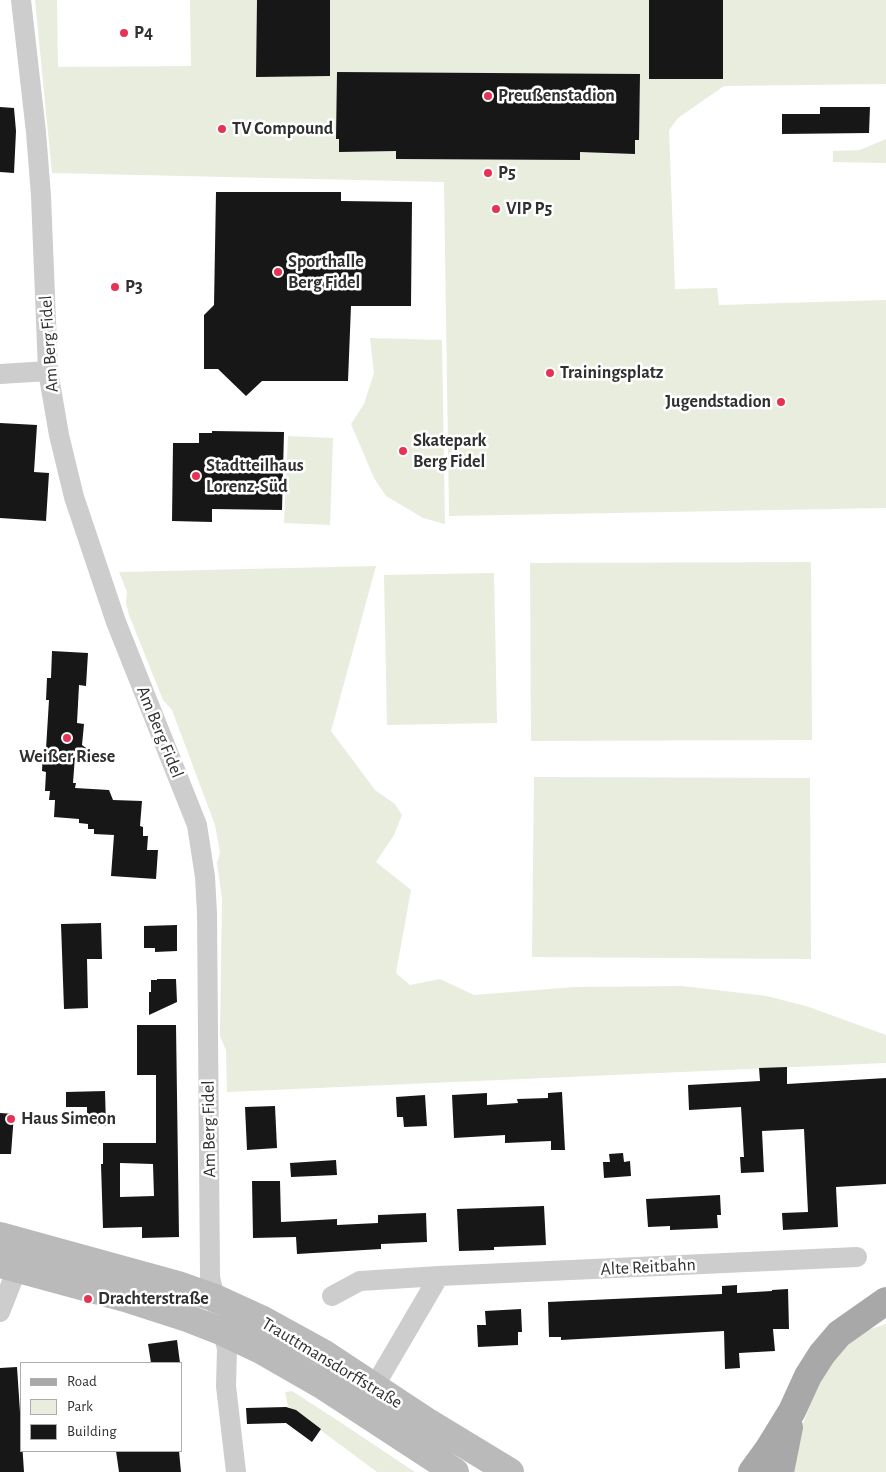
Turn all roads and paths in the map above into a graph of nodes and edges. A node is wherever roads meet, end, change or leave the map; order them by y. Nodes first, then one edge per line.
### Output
1 (21, 0) edge
2 (48, 371) junction
3 (0, 374) edge
4 (12, 1239) edge
5 (857, 1257) dead end
6 (8, 1267) edge
7 (439, 1276) junction
8 (332, 1296) dead end
9 (215, 1298) junction
10 (886, 1301) edge
11 (0, 1312) edge
12 (886, 1317) edge
13 (857, 1320) junction
14 (223, 1332) junction
15 (374, 1387) junction
16 (360, 1410) junction
17 (770, 1465) edge
18 (236, 1472) edge
19 (455, 1472) edge
20 (510, 1472) edge
21 (752, 1472) edge

1 - 2 street, Am Berg Fidel
2 - 3 street
2 - 9 street, Am Berg Fidel
4 - 6 street
4 - 9 street, Trauttmansdorffstraße
5 - 7 street, Alte Reitbahn
6 - 11 street
6 - 14 street, Trauttmansdorffstraße
7 - 8 street, Alte Reitbahn
7 - 15 street
9 - 14 street, Am Berg Fidel
9 - 15 street, Trauttmansdorffstraße
10 - 13 main road
12 - 13 main road
13 - 17 main road
14 - 16 street, Trauttmansdorffstraße
14 - 18 street, Am Berg Fidel
15 - 16 street
15 - 20 street, Trauttmansdorffstraße
16 - 19 street, Trauttmansdorffstraße
17 - 21 main road

